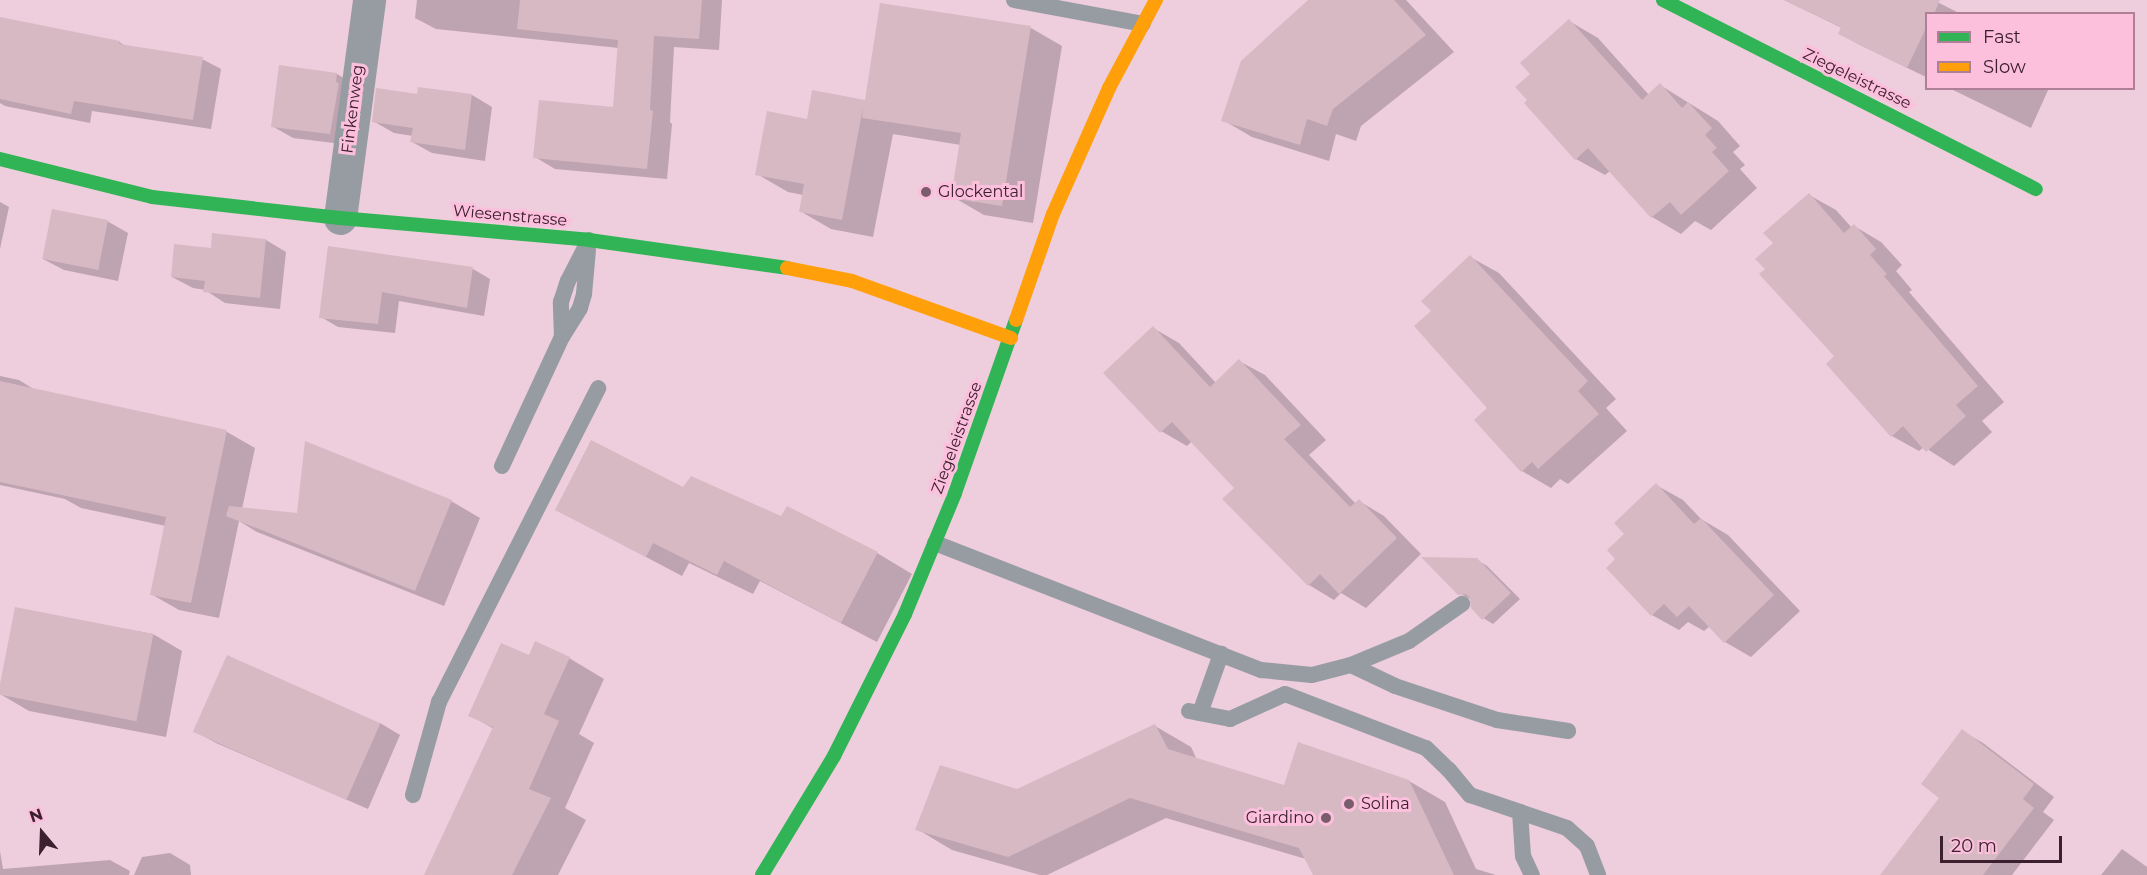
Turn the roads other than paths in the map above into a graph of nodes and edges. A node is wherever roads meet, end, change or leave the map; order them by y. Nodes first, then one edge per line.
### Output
1 (369, 0) edge
2 (1014, 0) edge
3 (1156, 0) edge
4 (1663, 0) edge
5 (1143, 24) junction
6 (0, 159) edge
7 (2036, 189) dead end
8 (340, 218) junction
9 (589, 240) junction
10 (1011, 338) junction
11 (598, 388) dead end
12 (502, 466) dead end
13 (935, 543) junction
14 (1462, 604) dead end
15 (1221, 654) junction
16 (1352, 665) junction
17 (1312, 675) junction
18 (1285, 694) junction
19 (1568, 731) dead end
20 (413, 795) dead end
21 (1520, 812) junction
22 (762, 875) edge
23 (1532, 875) edge
24 (1598, 875) edge

1 - 8 street, Finkenweg
2 - 5 lane
3 - 5 street, Ziegeleistrasse
4 - 7 street, Ziegeleistrasse
5 - 10 street, Ziegeleistrasse
6 - 8 street, Wiesenstrasse
8 - 9 street, Wiesenstrasse
9 - 10 street, Wiesenstrasse
9 - 12 lane
10 - 13 street, Ziegeleistrasse
11 - 20 lane
13 - 15 lane
13 - 22 street, Ziegeleistrasse
14 - 16 lane
15 - 17 lane
15 - 18 lane
16 - 17 lane
16 - 19 lane
17 - 18 lane
18 - 21 lane
21 - 23 lane
21 - 24 lane

